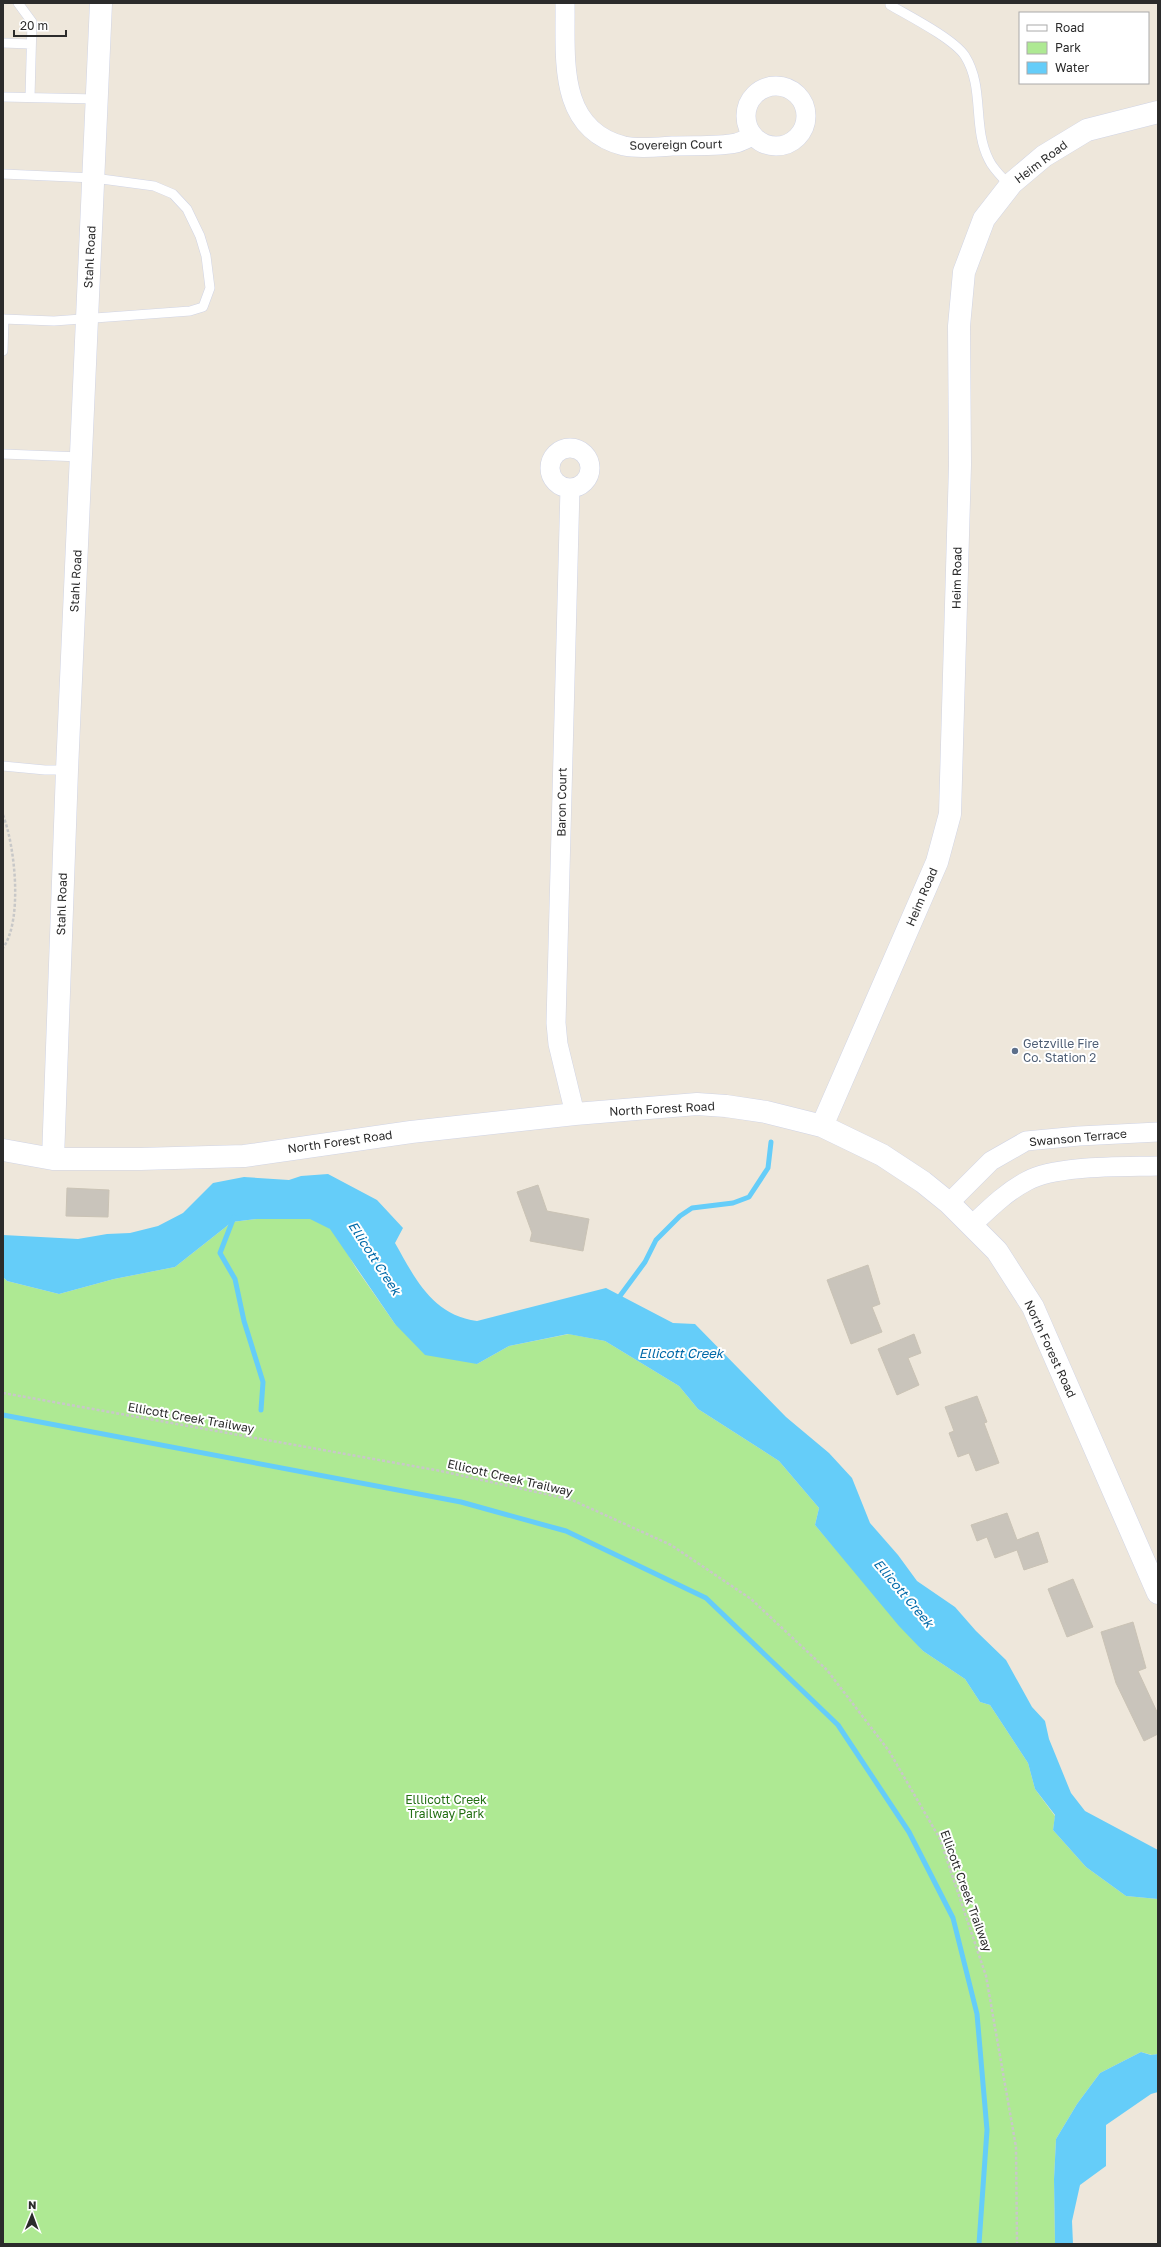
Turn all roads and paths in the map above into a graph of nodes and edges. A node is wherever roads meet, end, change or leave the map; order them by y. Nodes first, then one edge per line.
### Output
1 (18, 3) edge
2 (101, 3) edge
3 (566, 3) edge
4 (890, 5) dead end
5 (3, 43) edge
6 (31, 44) junction
7 (3, 97) edge
8 (30, 98) junction
9 (97, 99) junction
10 (1158, 112) edge
11 (752, 136) dead end
12 (3, 174) edge
13 (94, 178) junction
14 (1010, 186) junction
15 (88, 318) junction
16 (4, 319) edge
17 (3, 351) edge
18 (3, 454) edge
19 (81, 457) junction
20 (570, 488) dead end
21 (3, 766) edge
22 (67, 770) junction
23 (3, 815) edge
24 (3, 948) edge
25 (575, 1114) junction
26 (822, 1126) junction
27 (1158, 1132) edge
28 (3, 1150) edge
29 (53, 1159) junction
30 (1158, 1166) edge
31 (949, 1203) junction
32 (972, 1225) junction
33 (3, 1393) edge
34 (1158, 1593) edge
35 (1016, 2244) edge

1 - 6 lane
2 - 9 street, Stahl Road
3 - 11 street, Sovereign Court
4 - 14 lane
5 - 6 lane
6 - 8 lane
7 - 8 lane
8 - 9 lane
9 - 13 street, Stahl Road
10 - 14 street, Heim Road
12 - 13 lane
13 - 15 street, Stahl Road
13 - 15 lane
14 - 26 street, Heim Road
15 - 16 lane
15 - 19 street, Stahl Road
16 - 17 lane
18 - 19 lane
19 - 22 street, Stahl Road
20 - 25 street, Baron Court
21 - 22 lane
22 - 29 street, Stahl Road
23 - 24 path
25 - 26 street, North Forest Road
25 - 29 street, North Forest Road
26 - 31 street, North Forest Road
27 - 31 street, Swanson Terrace
28 - 29 street, North Forest Road
30 - 32 street
31 - 32 street, North Forest Road
32 - 34 street, North Forest Road
33 - 35 path, Ellicott Creek Trailway

